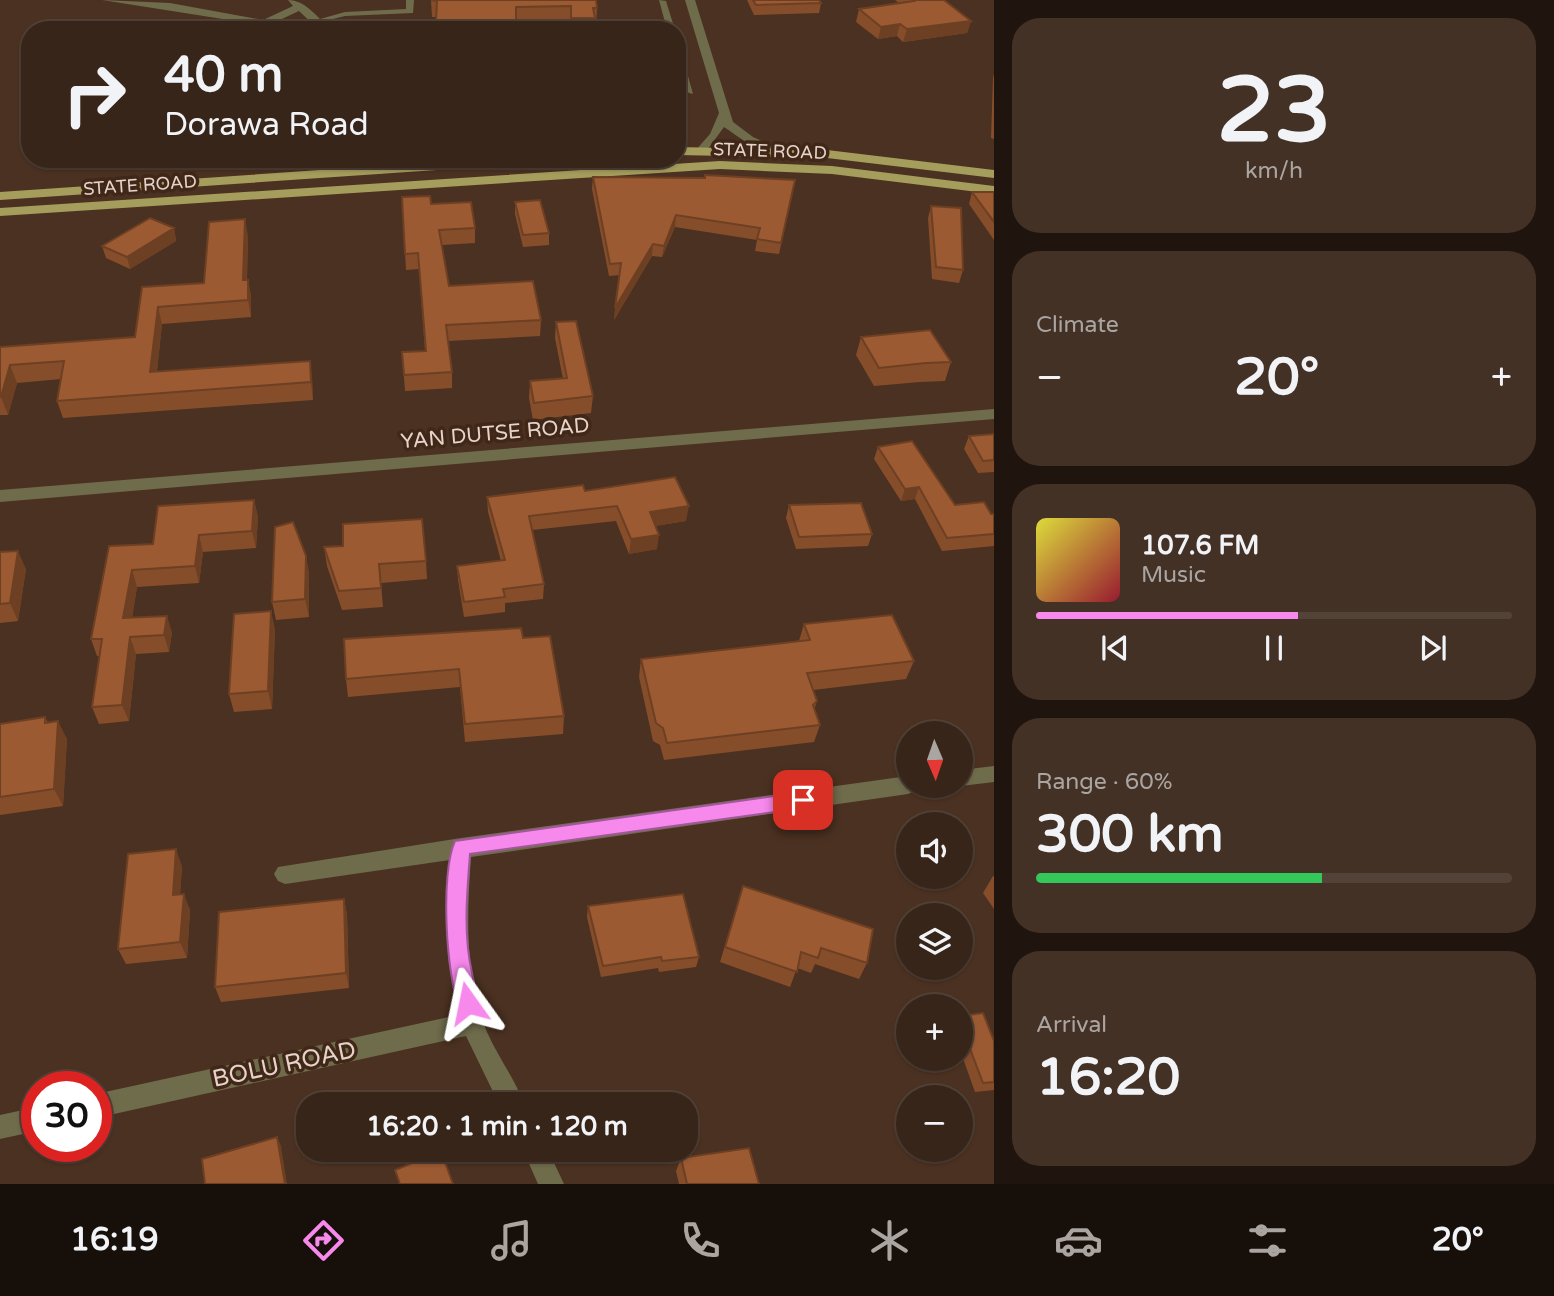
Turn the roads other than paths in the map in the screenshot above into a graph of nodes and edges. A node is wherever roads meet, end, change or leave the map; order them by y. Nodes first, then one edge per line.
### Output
1 (107, 0) edge
2 (348, 0) edge
3 (410, 0) edge
4 (660, 0) edge
5 (673, 0) edge
6 (690, 0) edge
7 (297, 3) edge
8 (352, 13) junction
9 (261, 21) edge
10 (269, 21) edge
11 (312, 21) edge
12 (327, 21) edge
13 (668, 21) edge
14 (686, 79) edge
15 (690, 92) dead end
16 (723, 115) junction
17 (686, 151) edge
18 (701, 151) junction
19 (778, 152) junction
20 (686, 166) edge
21 (346, 168) edge
22 (652, 168) edge
23 (994, 174) edge
24 (994, 190) edge
25 (0, 196) edge
26 (0, 212) edge
27 (994, 414) edge
28 (0, 496) edge
29 (994, 774) edge
30 (973, 777) edge
31 (896, 787) edge
32 (461, 847) junction
33 (285, 874) dead end
34 (472, 1023) junction
35 (506, 1092) edge
36 (112, 1102) edge
37 (21, 1122) edge
38 (0, 1127) edge
39 (541, 1162) edge
40 (551, 1184) edge

1 - 9 street
2 - 8 lane
3 - 8 lane
4 - 5 lane
4 - 13 lane
6 - 16 street
7 - 10 street
7 - 11 street
8 - 12 lane
14 - 15 lane
16 - 18 street
16 - 19 street
17 - 18 main road, STATE ROAD
18 - 19 main road, STATE ROAD
19 - 23 main road, STATE ROAD
20 - 24 main road, STATE ROAD
21 - 25 main road, STATE ROAD
22 - 26 main road, STATE ROAD
27 - 28 street, YAN DUTSE ROAD
29 - 30 street
31 - 32 street
32 - 33 street
32 - 34 street
34 - 35 street
34 - 36 street, BOLU ROAD
37 - 38 street
39 - 40 street

